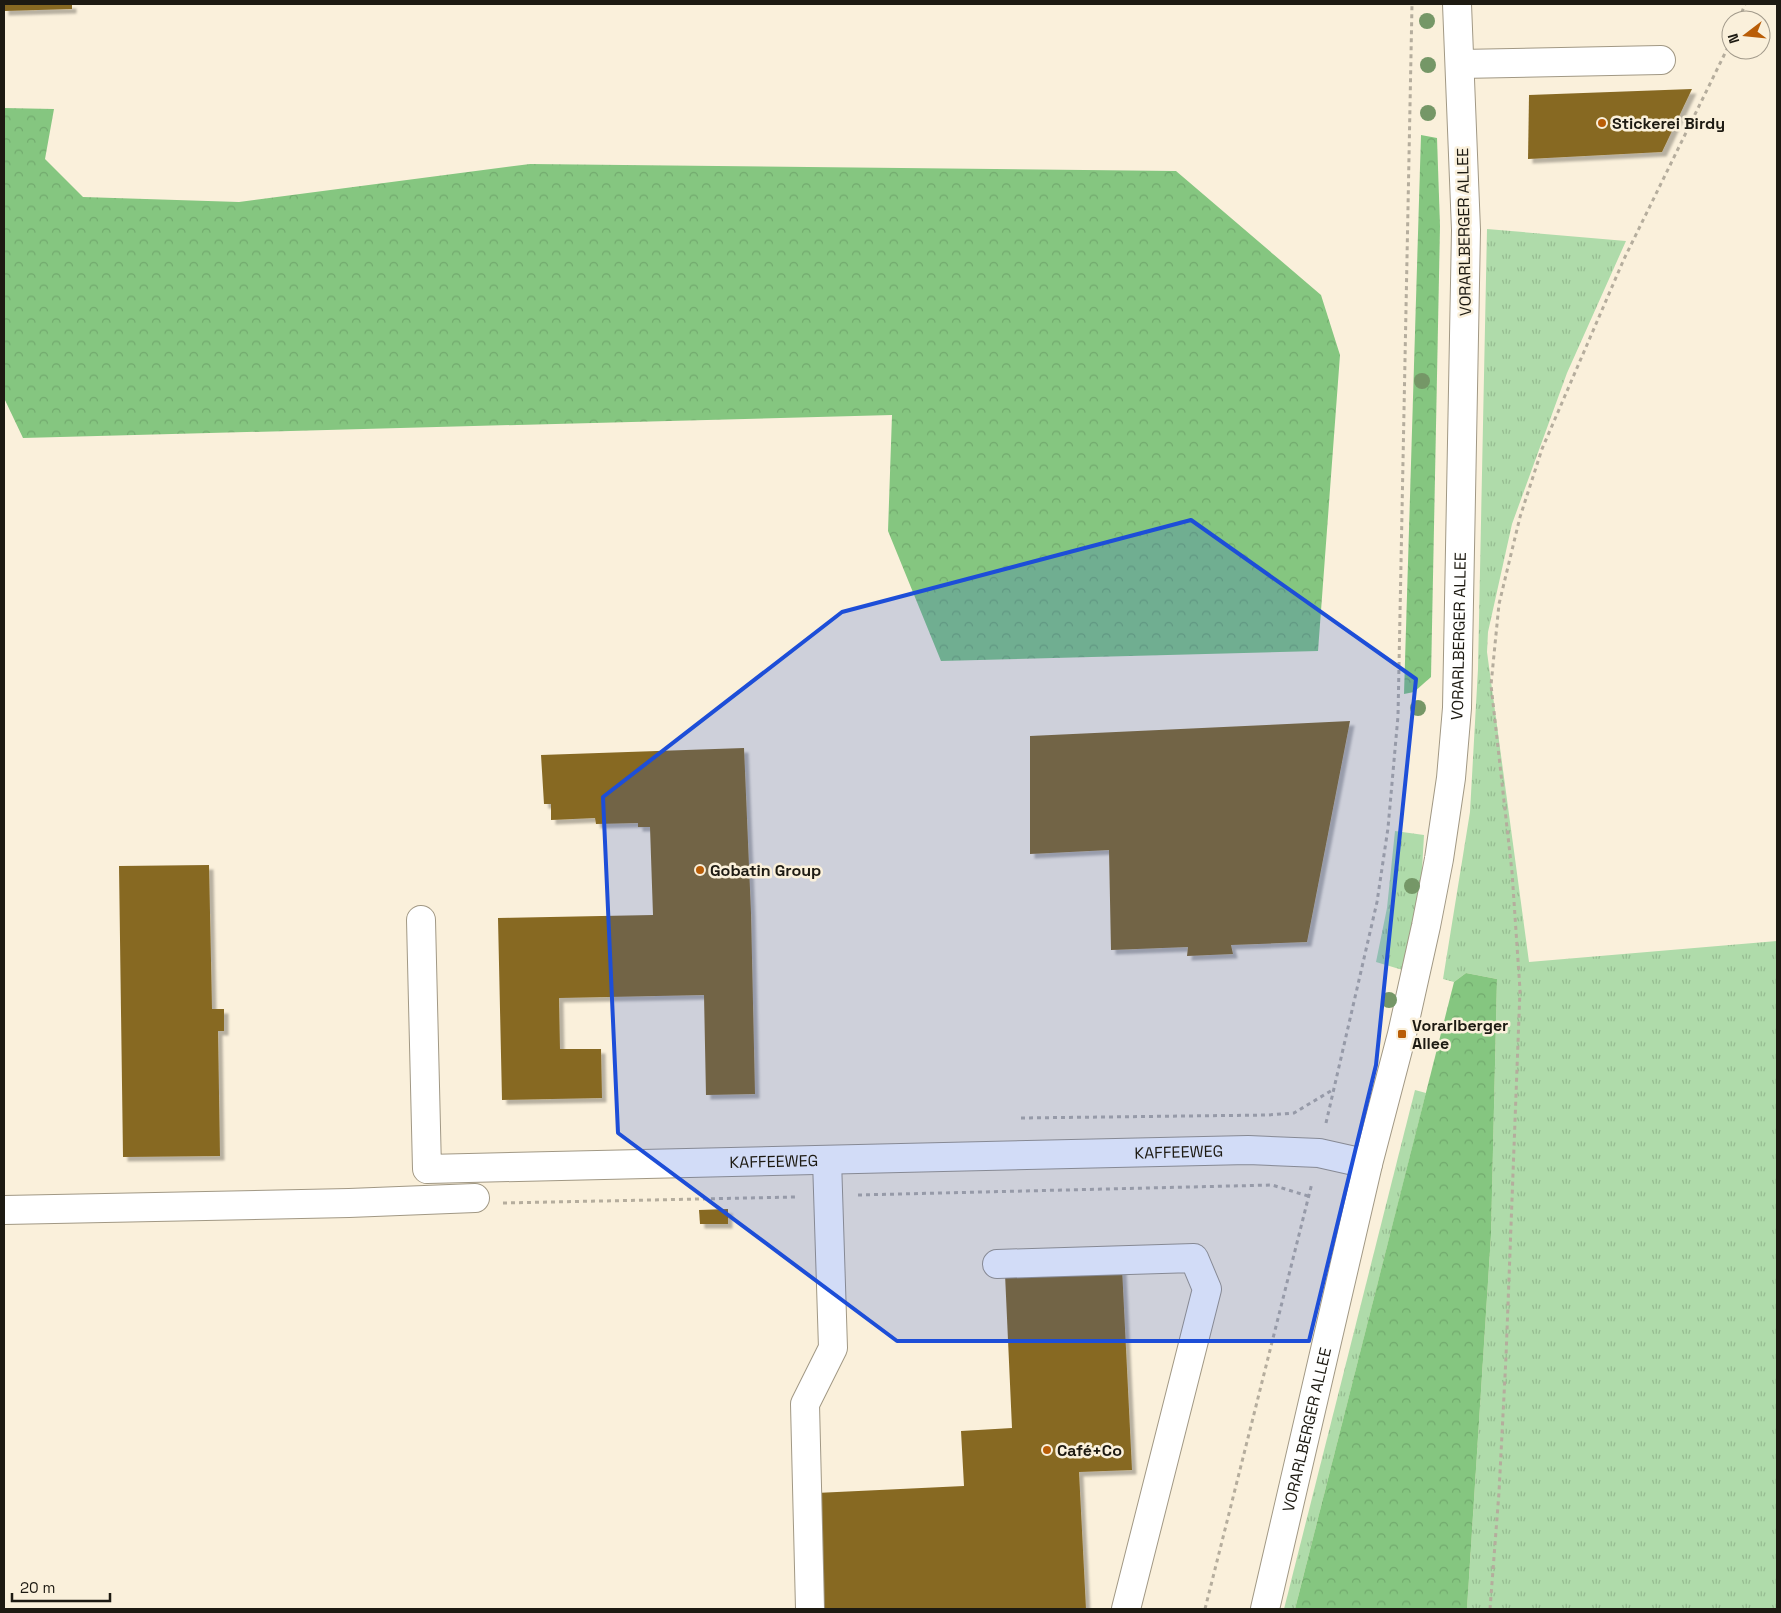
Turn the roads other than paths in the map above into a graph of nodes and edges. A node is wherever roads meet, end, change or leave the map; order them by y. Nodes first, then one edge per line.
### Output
1 (1457, 4) edge
2 (1661, 60) dead end
3 (1460, 64) junction
4 (421, 920) dead end
5 (826, 1160) junction
6 (1368, 1164) junction
7 (427, 1169) junction
8 (475, 1198) road end
9 (426, 1200) junction
10 (4, 1210) edge
11 (997, 1264) dead end
12 (810, 1609) edge
13 (1126, 1609) edge
14 (1265, 1609) edge

1 - 3 main road, VORARLBERGER ALLEE
2 - 3 main road
3 - 6 main road, VORARLBERGER ALLEE
4 - 7 main road
5 - 6 main road, KAFFEEWEG
5 - 7 main road, KAFFEEWEG
5 - 12 main road
6 - 14 main road, VORARLBERGER ALLEE
7 - 9 main road
8 - 9 main road
9 - 10 main road
11 - 13 main road

